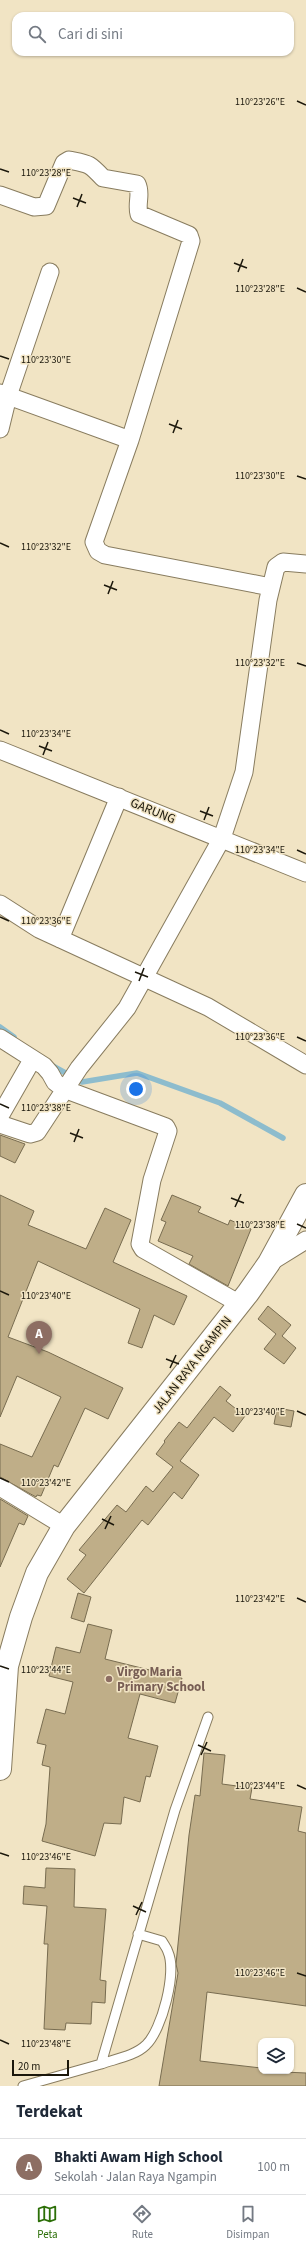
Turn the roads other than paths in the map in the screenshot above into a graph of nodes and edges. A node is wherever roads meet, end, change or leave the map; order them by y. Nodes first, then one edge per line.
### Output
1 (0, 195) edge
2 (50, 272) dead end
3 (4, 394) edge
4 (0, 429) edge
5 (130, 440) junction
6 (306, 564) edge
7 (271, 587) junction
8 (0, 750) edge
9 (119, 797) junction
10 (222, 838) junction
11 (306, 873) edge
12 (0, 904) edge
13 (60, 939) junction
14 (145, 977) junction
15 (0, 1038) edge
16 (32, 1060) junction
17 (306, 1065) edge
18 (64, 1089) junction
19 (0, 1116) edge
20 (0, 1124) edge
21 (306, 1195) edge
22 (306, 1240) edge
23 (269, 1263) junction
24 (240, 1304) junction
25 (0, 1487) edge
26 (64, 1526) junction
27 (3, 1665) edge
28 (208, 1717) dead end
29 (0, 1768) edge
30 (138, 1934) junction
31 (101, 2064) junction
32 (23, 2086) edge

1 - 5 street
2 - 3 street
3 - 4 street
3 - 5 street
5 - 7 street
6 - 7 street
7 - 10 street
8 - 9 street, GARUNG
9 - 10 street, GARUNG
9 - 13 street
10 - 11 street, GARUNG
10 - 14 street
12 - 13 street
13 - 14 street
14 - 17 street
14 - 18 street
15 - 16 street
16 - 18 street
16 - 19 street
18 - 20 street
18 - 24 street
21 - 23 main road, JALAN RAYA NGAMPIN
22 - 23 street
23 - 24 main road, JALAN RAYA NGAMPIN
24 - 26 main road, JALAN RAYA NGAMPIN
25 - 26 street
26 - 27 main road, JALAN RAYA NGAMPIN
27 - 29 main road, JALAN RAYA NGAMPIN
28 - 30 lane
30 - 31 lane
30 - 31 lane
31 - 32 lane

